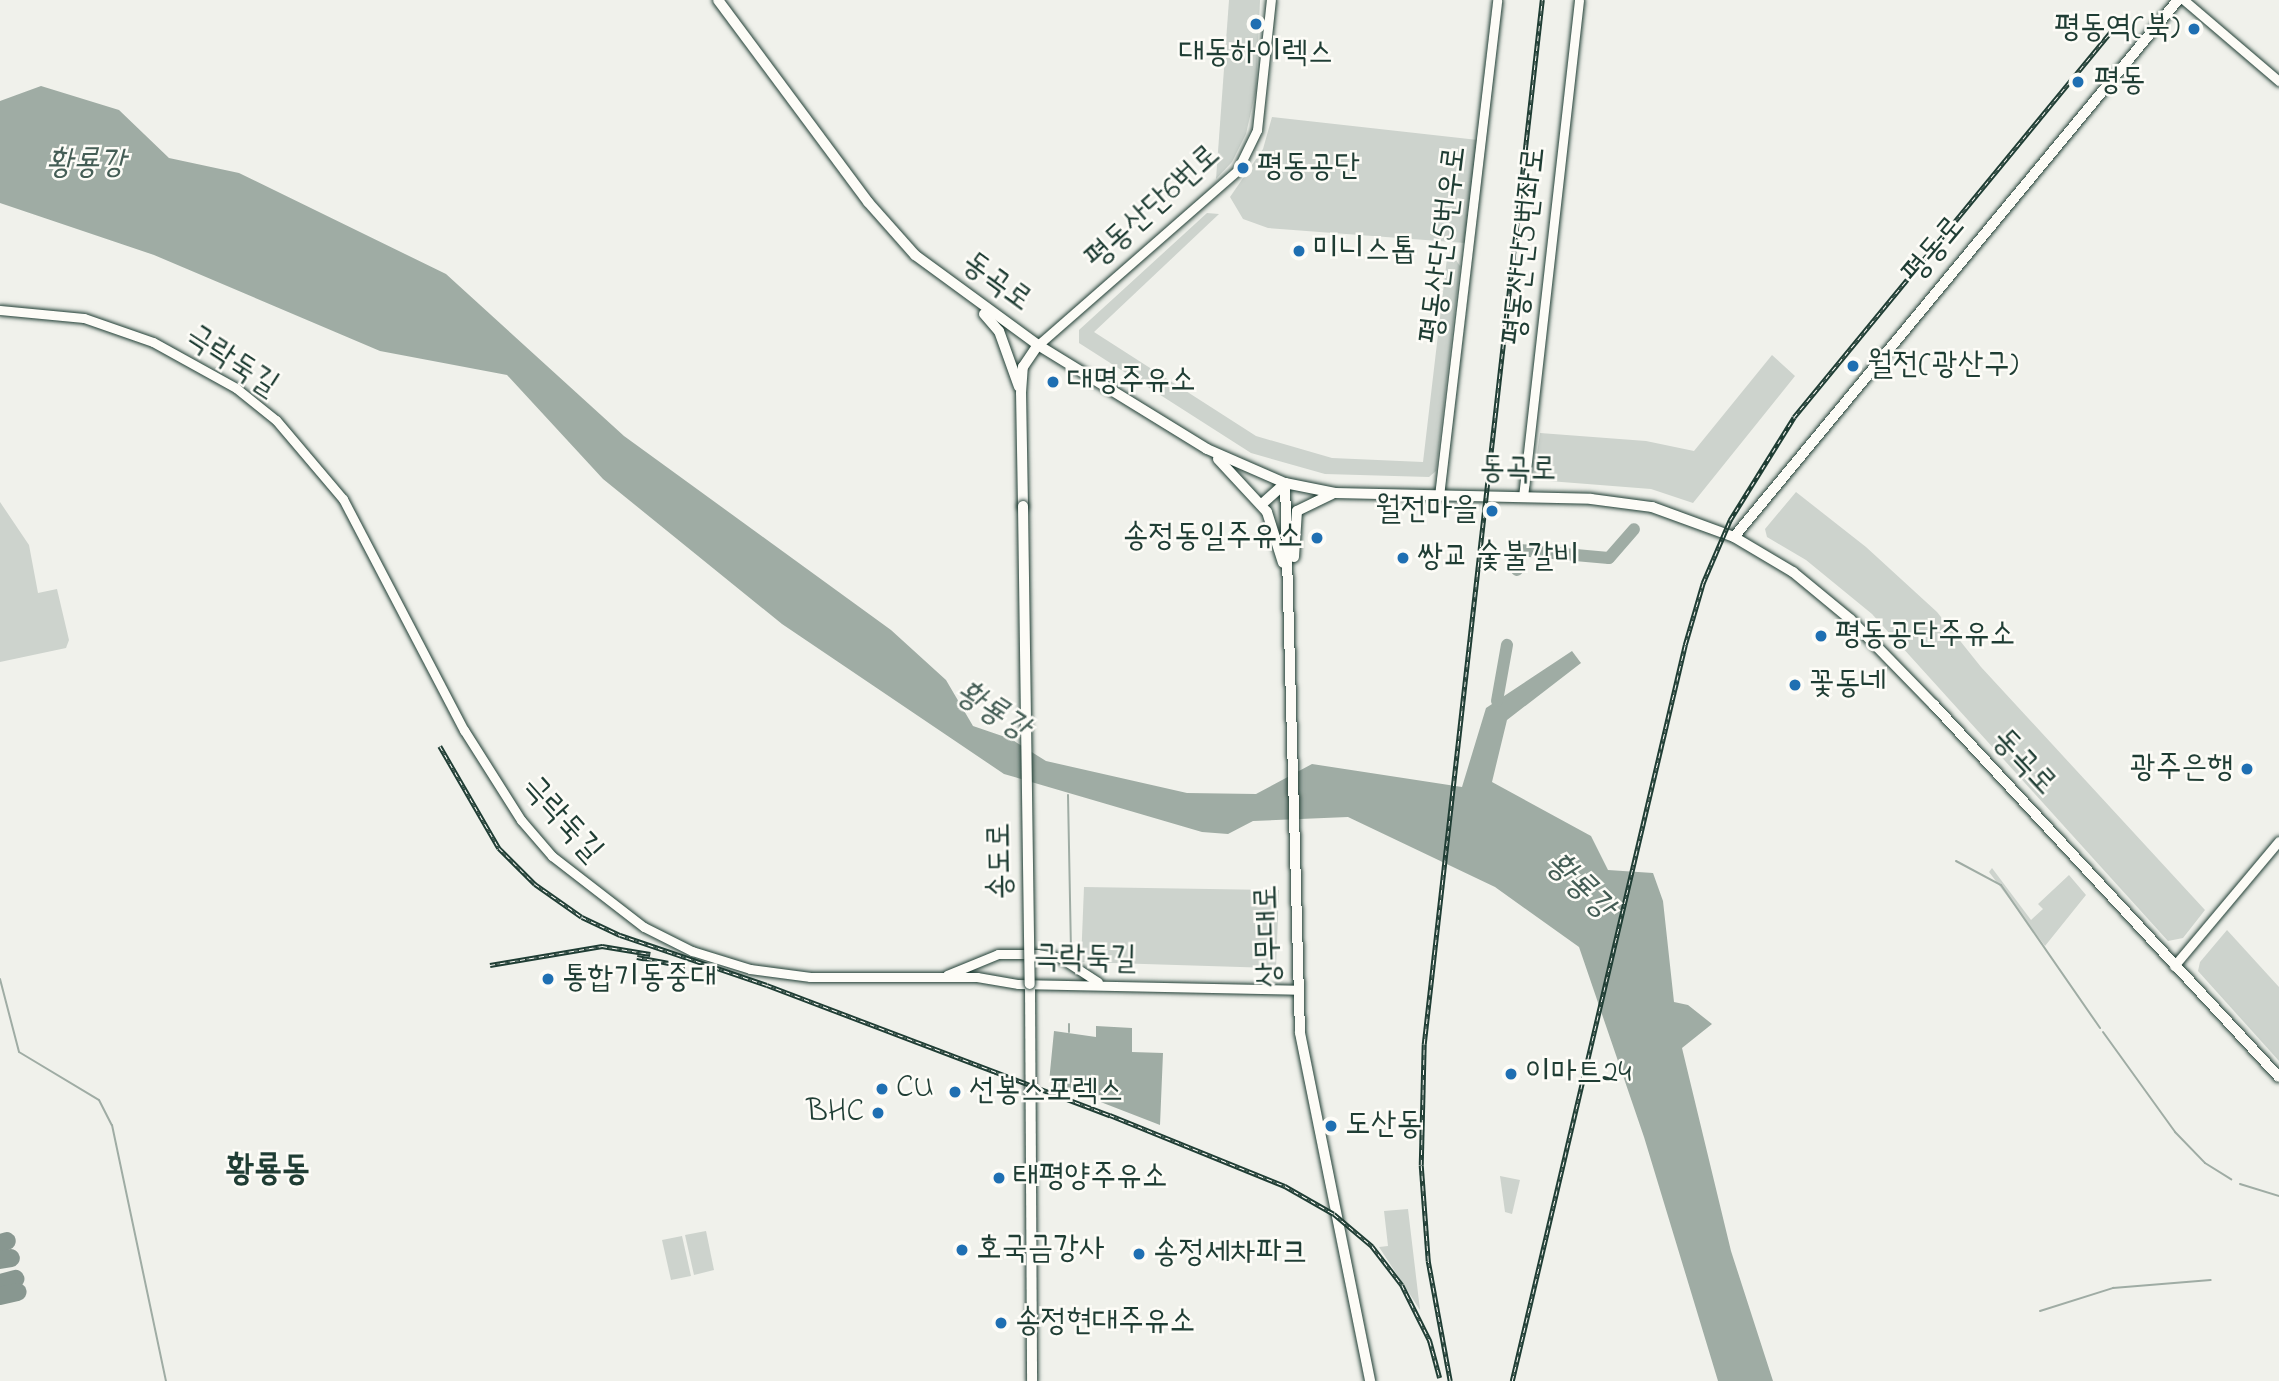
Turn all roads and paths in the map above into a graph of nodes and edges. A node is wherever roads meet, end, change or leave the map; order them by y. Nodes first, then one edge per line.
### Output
1 (718, 0) edge
2 (1271, 0) edge
3 (1497, 0) edge
4 (1578, 0) edge
5 (2178, 0) edge
6 (2184, 0) edge
7 (2279, 81) edge
8 (969, 298) junction
9 (0, 310) edge
10 (1038, 345) junction
11 (1021, 393) junction
12 (1207, 449) junction
13 (1285, 483) junction
14 (1335, 494) junction
15 (1439, 496) junction
16 (1523, 497) junction
17 (1262, 503) junction
18 (1734, 537) junction
19 (1287, 568) junction
20 (2279, 841) edge
21 (2174, 966) junction
22 (943, 977) junction
23 (1098, 982) junction
24 (1030, 984) junction
25 (1298, 988) junction
26 (2279, 1077) edge
27 (1032, 1381) edge
28 (1370, 1381) edge

1 - 8 main road, 동곡로
2 - 10 street, 평동산단6번로
3 - 15 street, 평동산단5번우로
4 - 16 street, 평동산단5번좌로
5 - 18 main road, 평동로
6 - 7 street
8 - 10 main road, 동곡로
8 - 11 main road
9 - 22 street, 극락둑길
10 - 11 main road, 송도로
10 - 12 main road, 동곡로
11 - 24 main road, 송도로, bridge
12 - 13 main road, 동곡로
12 - 17 main road
13 - 14 main road, 동곡로
13 - 17 main road
13 - 19 main road, 상무대로
14 - 15 main road, 동곡로
14 - 19 main road
15 - 16 main road, 동곡로
16 - 18 main road, 동곡로
17 - 19 main road
18 - 21 main road, 동곡로
19 - 25 main road, 상무대로
20 - 21 street
21 - 26 main road, 동곡로
22 - 23 street
22 - 24 street, 극락둑길
23 - 24 street, 극락둑길
23 - 25 street, 극락둑길
24 - 27 main road, 송도로
25 - 28 main road, 상무대로

